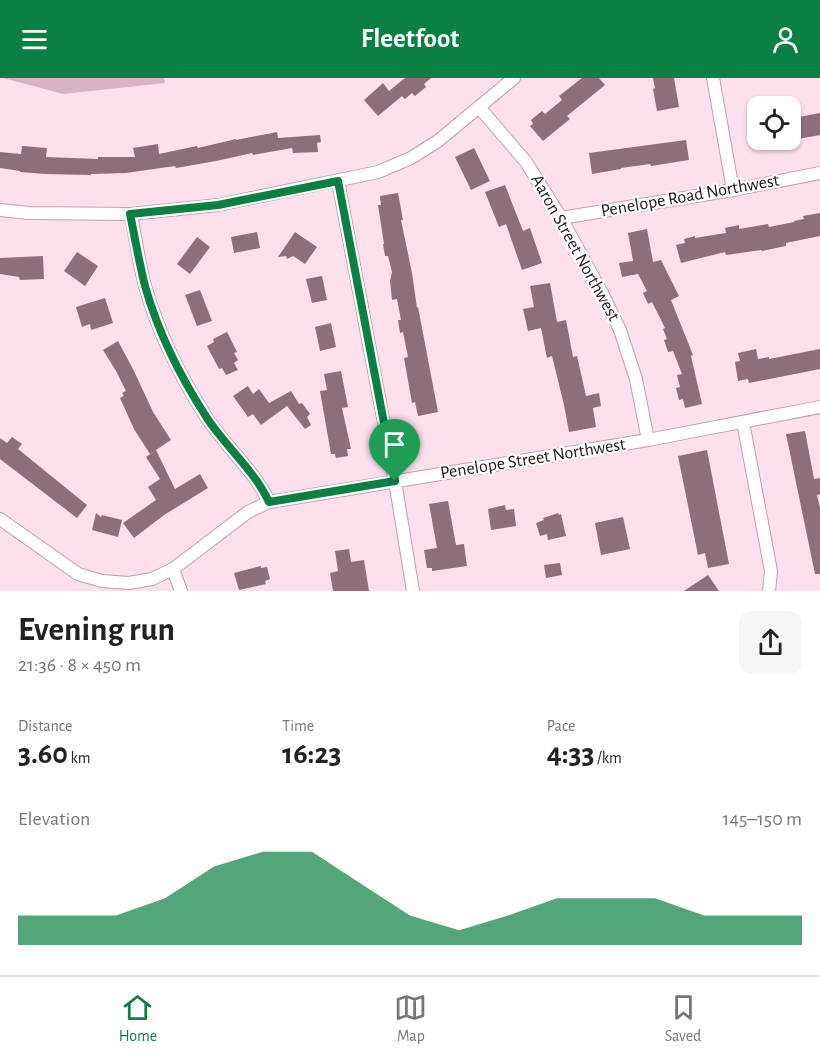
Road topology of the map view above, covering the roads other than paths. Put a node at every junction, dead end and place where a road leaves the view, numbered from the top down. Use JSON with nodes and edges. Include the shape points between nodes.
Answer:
{"nodes":[{"id":1,"x":514,"y":78,"type":"edge"},
{"id":2,"x":713,"y":78,"type":"edge"},
{"id":3,"x":479,"y":107,"type":"junction"},
{"id":4,"x":820,"y":173,"type":"edge"},
{"id":5,"x":338,"y":181,"type":"junction"},
{"id":6,"x":733,"y":190,"type":"junction"},
{"id":7,"x":0,"y":210,"type":"edge"},
{"id":8,"x":130,"y":214,"type":"junction"},
{"id":9,"x":561,"y":218,"type":"junction"},
{"id":10,"x":820,"y":407,"type":"edge"},
{"id":11,"x":743,"y":422,"type":"junction"},
{"id":12,"x":648,"y":440,"type":"junction"},
{"id":13,"x":395,"y":481,"type":"junction"},
{"id":14,"x":269,"y":502,"type":"junction"},
{"id":15,"x":0,"y":519,"type":"edge"},
{"id":16,"x":173,"y":569,"type":"junction"},
{"id":17,"x":181,"y":591,"type":"edge"},
{"id":18,"x":413,"y":591,"type":"edge"},
{"id":19,"x":770,"y":591,"type":"edge"}],
"edges":[{"from":1,"to":3,"type":"street"},
{"from":2,"to":6,"type":"street"},
{"from":3,"to":5,"type":"street","via":[[411,158],[378,172]]},
{"from":3,"to":9,"type":"street","name":"Aaron Street Northwest","via":[[526,162]]},
{"from":4,"to":6,"type":"street","name":"Penelope Road Northwest"},
{"from":5,"to":8,"type":"street","via":[[218,205]]},
{"from":5,"to":13,"type":"street"},
{"from":6,"to":9,"type":"street","name":"Penelope Road Northwest"},
{"from":7,"to":8,"type":"street"},
{"from":8,"to":14,"type":"street","via":[[146,286],[175,362],[208,419]]},
{"from":9,"to":12,"type":"street","name":"Aaron Street Northwest","via":[[620,330],[636,379]]},
{"from":10,"to":11,"type":"street","name":"Penelope Street Northwest"},
{"from":11,"to":12,"type":"street","name":"Penelope Street Northwest"},
{"from":11,"to":19,"type":"street","via":[[771,571]]},
{"from":12,"to":13,"type":"street","name":"Penelope Street Northwest"},
{"from":13,"to":14,"type":"street","name":"Penelope Street Northwest"},
{"from":13,"to":18,"type":"street"},
{"from":14,"to":16,"type":"street","name":"Penelope Street Northwest","via":[[248,512]]},
{"from":15,"to":16,"type":"street","name":"Penelope Street Northwest","via":[[78,574],[102,581],[129,583],[152,579]]},
{"from":16,"to":17,"type":"street"}]}
